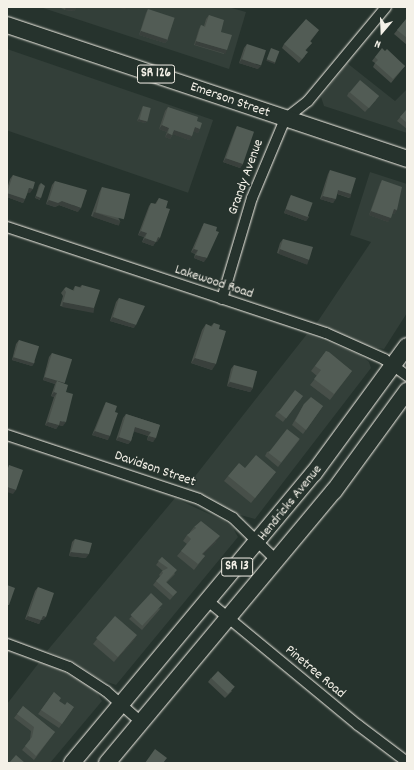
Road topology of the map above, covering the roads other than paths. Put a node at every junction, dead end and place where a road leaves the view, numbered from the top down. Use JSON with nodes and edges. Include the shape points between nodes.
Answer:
{"nodes":[{"id":1,"x":386,"y":7,"type":"edge"},
{"id":2,"x":7,"y":25,"type":"edge"},
{"id":3,"x":285,"y":119,"type":"junction"},
{"id":4,"x":407,"y":159,"type":"edge"},
{"id":5,"x":7,"y":227,"type":"edge"},
{"id":6,"x":222,"y":299,"type":"junction"},
{"id":7,"x":407,"y":346,"type":"edge"},
{"id":8,"x":393,"y":365,"type":"junction"},
{"id":9,"x":407,"y":376,"type":"edge"},
{"id":10,"x":407,"y":391,"type":"edge"},
{"id":11,"x":7,"y":435,"type":"edge"},
{"id":12,"x":258,"y":542,"type":"junction"},
{"id":13,"x":277,"y":561,"type":"junction"},
{"id":14,"x":208,"y":601,"type":"junction"},
{"id":15,"x":228,"y":617,"type":"junction"},
{"id":16,"x":7,"y":644,"type":"edge"},
{"id":17,"x":122,"y":704,"type":"junction"},
{"id":18,"x":141,"y":722,"type":"junction"},
{"id":19,"x":407,"y":762,"type":"edge"},
{"id":20,"x":72,"y":763,"type":"edge"},
{"id":21,"x":107,"y":763,"type":"edge"}],
"edges":[{"from":1,"to":3,"type":"street","name":"Grandy Avenue","via":[[308,101]]},
{"from":2,"to":3,"type":"main road","name":"Emerson Street","number":"SR 126"},
{"from":3,"to":4,"type":"main road","name":"Emerson Street","number":"SR 126"},
{"from":3,"to":6,"type":"street","name":"Grandy Avenue","via":[[252,198]]},
{"from":5,"to":6,"type":"street","name":"Lakewood Road"},
{"from":6,"to":8,"type":"street","name":"Lakewood Road","via":[[332,335]]},
{"from":7,"to":8,"type":"main road","name":"Hendricks Avenue","number":"SR 13"},
{"from":8,"to":9,"type":"street","name":"Lakewood Road"},
{"from":8,"to":12,"type":"main road","name":"Hendricks Avenue","number":"SR 13","via":[[314,473]]},
{"from":10,"to":13,"type":"main road","name":"Hendricks Avenue","number":"SR 13","via":[[334,491]]},
{"from":11,"to":12,"type":"street","name":"Davidson Street","via":[[199,498],[233,518]]},
{"from":12,"to":13,"type":"street","name":"Davidson Street"},
{"from":12,"to":14,"type":"main road","name":"Hendricks Avenue","number":"SR 13"},
{"from":13,"to":15,"type":"main road","name":"Hendricks Avenue","number":"SR 13"},
{"from":14,"to":15,"type":"street","name":"Pinetree Road"},
{"from":14,"to":17,"type":"main road","name":"Hendricks Avenue","number":"SR 13"},
{"from":15,"to":18,"type":"main road","name":"Hendricks Avenue","number":"SR 13"},
{"from":15,"to":19,"type":"street","name":"Pinetree Road","via":[[358,725]]},
{"from":16,"to":17,"type":"street","via":[[69,667]]},
{"from":17,"to":18,"type":"street"},
{"from":17,"to":20,"type":"main road","name":"Hendricks Avenue","number":"SR 13"},
{"from":18,"to":21,"type":"main road","name":"Hendricks Avenue","number":"SR 13"}]}
